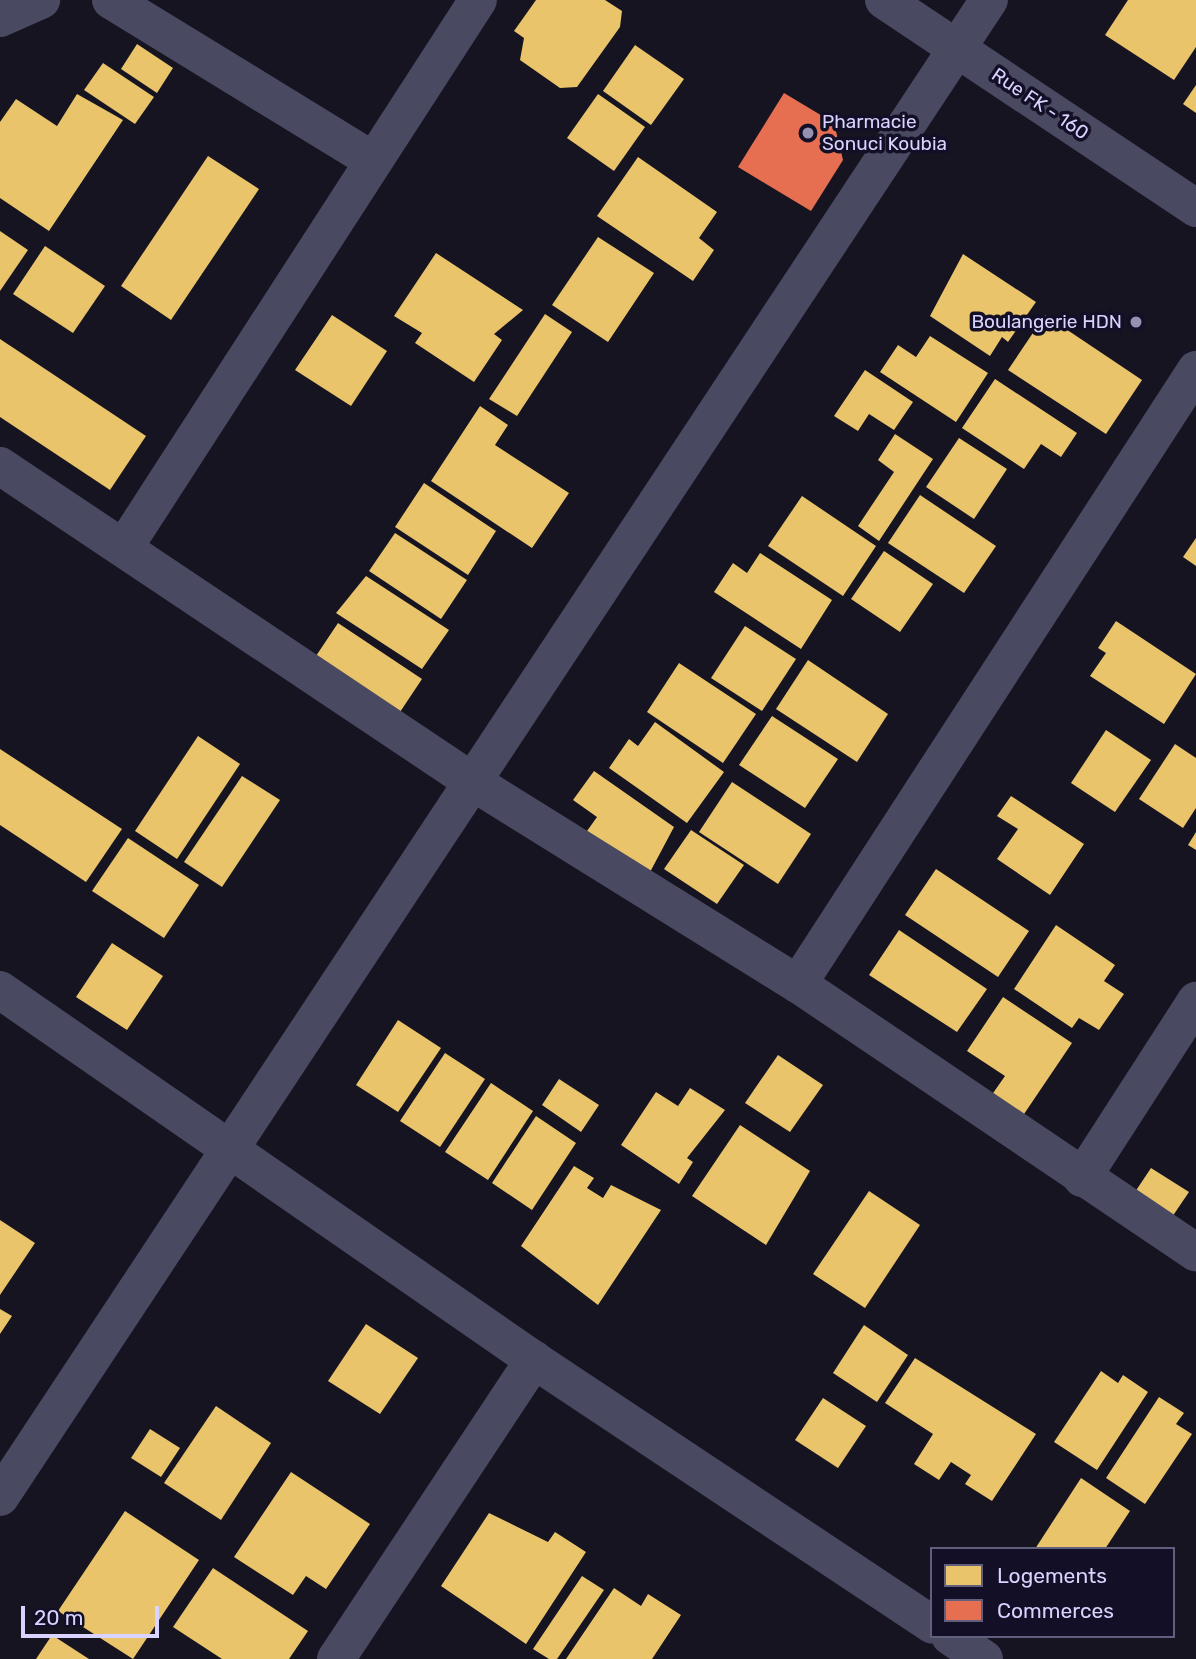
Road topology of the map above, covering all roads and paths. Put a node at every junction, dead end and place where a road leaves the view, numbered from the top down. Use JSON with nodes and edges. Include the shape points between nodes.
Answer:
{"nodes":[{"id":1,"x":41,"y":0,"type":"edge"},
{"id":2,"x":111,"y":0,"type":"edge"},
{"id":3,"x":478,"y":0,"type":"edge"},
{"id":4,"x":884,"y":0,"type":"edge"},
{"id":5,"x":989,"y":0,"type":"edge"},
{"id":6,"x":0,"y":18,"type":"edge"},
{"id":7,"x":957,"y":49,"type":"junction"},
{"id":8,"x":370,"y":159,"type":"junction"},
{"id":9,"x":1196,"y":208,"type":"edge"},
{"id":10,"x":1196,"y":370,"type":"edge"},
{"id":11,"x":0,"y":466,"type":"edge"},
{"id":12,"x":125,"y":546,"type":"junction"},
{"id":13,"x":473,"y":782,"type":"junction"},
{"id":14,"x":798,"y":984,"type":"junction"},
{"id":15,"x":0,"y":990,"type":"edge"},
{"id":16,"x":1196,"y":1001,"type":"edge"},
{"id":17,"x":232,"y":1145,"type":"junction"},
{"id":18,"x":1082,"y":1178,"type":"junction"},
{"id":19,"x":1196,"y":1252,"type":"edge"},
{"id":20,"x":534,"y":1360,"type":"junction"},
{"id":21,"x":0,"y":1497,"type":"edge"},
{"id":22,"x":930,"y":1624,"type":"edge"},
{"id":23,"x":953,"y":1638,"type":"edge"},
{"id":24,"x":336,"y":1659,"type":"edge"},
{"id":25,"x":984,"y":1659,"type":"edge"}],
"edges":[{"from":1,"to":6,"type":"street"},
{"from":2,"to":8,"type":"street"},
{"from":3,"to":8,"type":"street"},
{"from":4,"to":7,"type":"street","name":"Rue FK - 160"},
{"from":5,"to":7,"type":"street"},
{"from":7,"to":9,"type":"street","name":"Rue FK - 160"},
{"from":7,"to":13,"type":"street"},
{"from":8,"to":12,"type":"street"},
{"from":10,"to":14,"type":"street"},
{"from":11,"to":12,"type":"street"},
{"from":12,"to":13,"type":"street"},
{"from":13,"to":14,"type":"street"},
{"from":13,"to":17,"type":"street"},
{"from":14,"to":18,"type":"street"},
{"from":15,"to":17,"type":"street"},
{"from":16,"to":18,"type":"street"},
{"from":17,"to":20,"type":"street"},
{"from":17,"to":21,"type":"street"},
{"from":18,"to":19,"type":"street"},
{"from":20,"to":22,"type":"street"},
{"from":20,"to":24,"type":"street"},
{"from":23,"to":25,"type":"street"}]}
